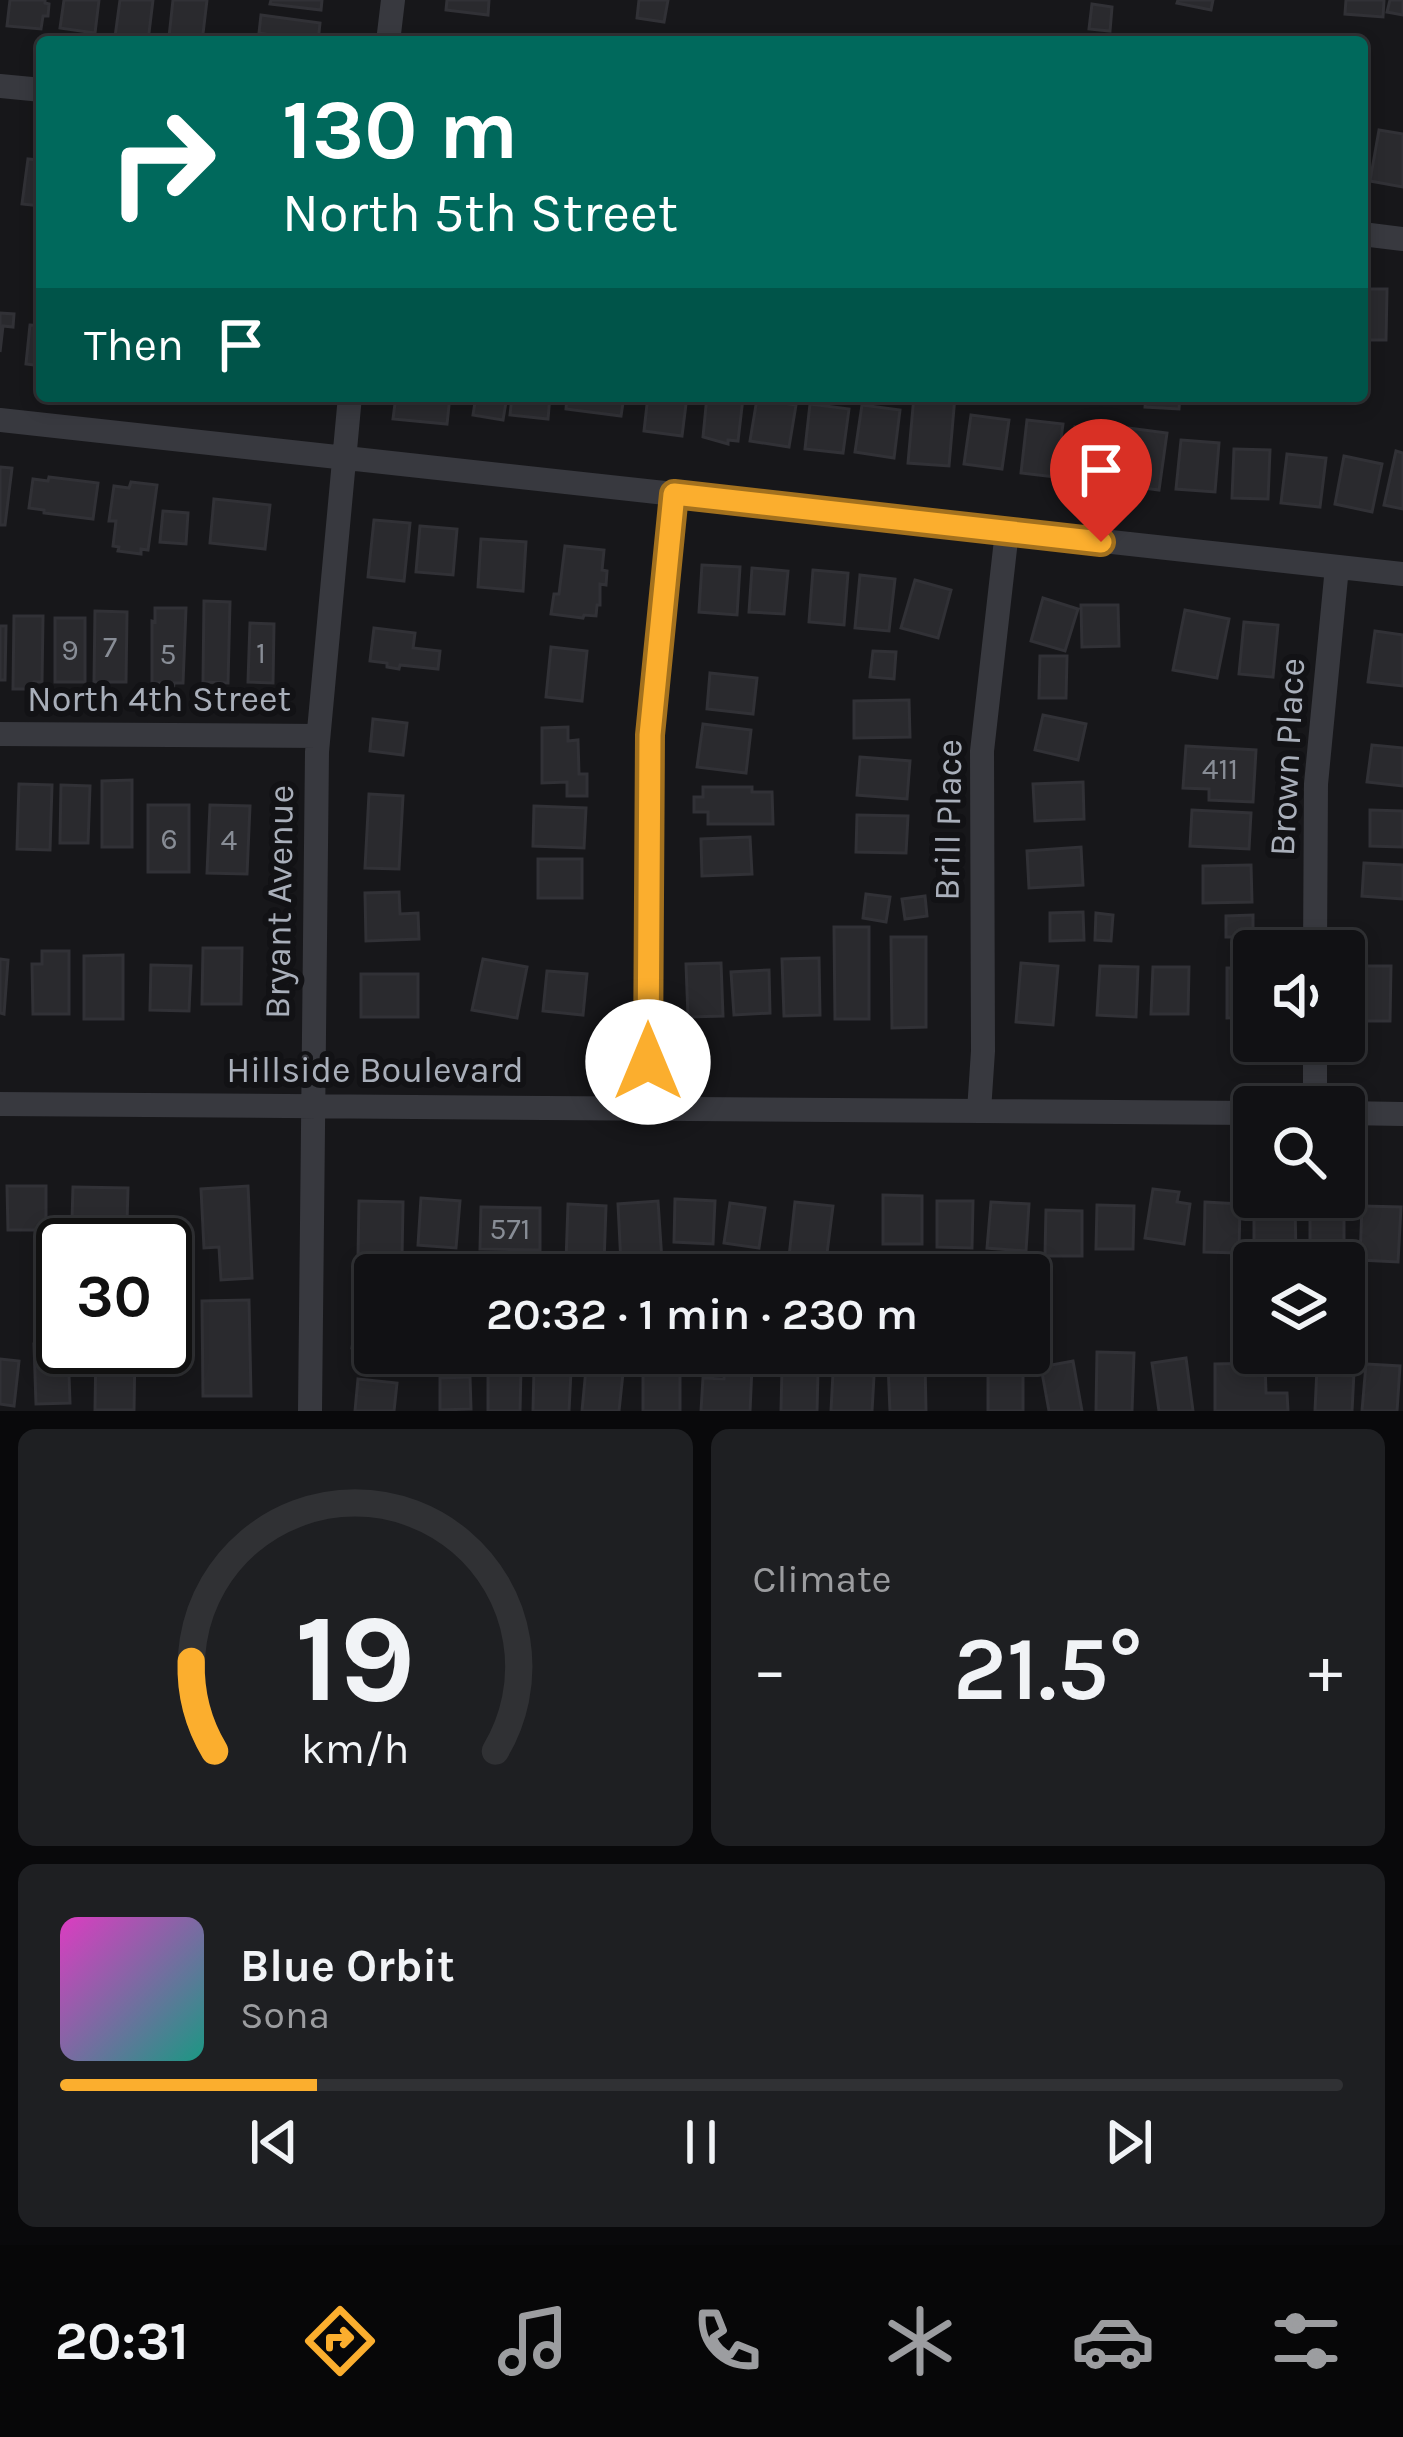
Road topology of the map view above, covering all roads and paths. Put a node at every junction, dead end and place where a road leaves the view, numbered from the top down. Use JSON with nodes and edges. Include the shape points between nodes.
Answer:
{"nodes":[{"id":1,"x":393,"y":0,"type":"edge"},
{"id":2,"x":389,"y":36,"type":"edge"},
{"id":3,"x":0,"y":86,"type":"edge"},
{"id":4,"x":36,"y":89,"type":"edge"},
{"id":5,"x":1368,"y":236,"type":"edge"},
{"id":6,"x":1403,"y":239,"type":"edge"},
{"id":7,"x":349,"y":402,"type":"edge"},
{"id":8,"x":0,"y":420,"type":"edge"},
{"id":9,"x":344,"y":458,"type":"junction"},
{"id":10,"x":674,"y":494,"type":"junction"},
{"id":11,"x":1006,"y":531,"type":"junction"},
{"id":12,"x":1337,"y":567,"type":"junction"},
{"id":13,"x":1403,"y":574,"type":"edge"},
{"id":14,"x":0,"y":734,"type":"edge"},
{"id":15,"x":318,"y":736,"type":"junction"},
{"id":16,"x":1316,"y":930,"type":"edge"},
{"id":17,"x":0,"y":1104,"type":"edge"},
{"id":18,"x":312,"y":1106,"type":"junction"},
{"id":19,"x":647,"y":1109,"type":"junction"},
{"id":20,"x":979,"y":1111,"type":"junction"},
{"id":21,"x":1233,"y":1113,"type":"edge"},
{"id":22,"x":1365,"y":1113,"type":"edge"},
{"id":23,"x":1403,"y":1114,"type":"edge"},
{"id":24,"x":310,"y":1411,"type":"edge"}],
"edges":[{"from":1,"to":2,"type":"street"},
{"from":3,"to":4,"type":"street"},
{"from":5,"to":6,"type":"street"},
{"from":7,"to":9,"type":"street","name":"Bryant Avenue"},
{"from":8,"to":9,"type":"street"},
{"from":9,"to":10,"type":"street"},
{"from":9,"to":15,"type":"street","name":"Bryant Avenue"},
{"from":10,"to":11,"type":"street"},
{"from":10,"to":19,"type":"street","via":[[650,735]]},
{"from":11,"to":12,"type":"street"},
{"from":11,"to":20,"type":"street","name":"Brill Place","via":[[982,751]]},
{"from":12,"to":13,"type":"street"},
{"from":12,"to":16,"type":"street","name":"Brown Place","via":[[1316,784]]},
{"from":14,"to":15,"type":"street","name":"North 4th Street"},
{"from":15,"to":18,"type":"street","name":"Bryant Avenue"},
{"from":17,"to":18,"type":"street","name":"Hillside Boulevard"},
{"from":18,"to":19,"type":"street","name":"Hillside Boulevard"},
{"from":18,"to":24,"type":"street","name":"Bryant Avenue"},
{"from":19,"to":20,"type":"street","name":"Hillside Boulevard"},
{"from":20,"to":21,"type":"street","name":"Hillside Boulevard"},
{"from":22,"to":23,"type":"street"}]}
